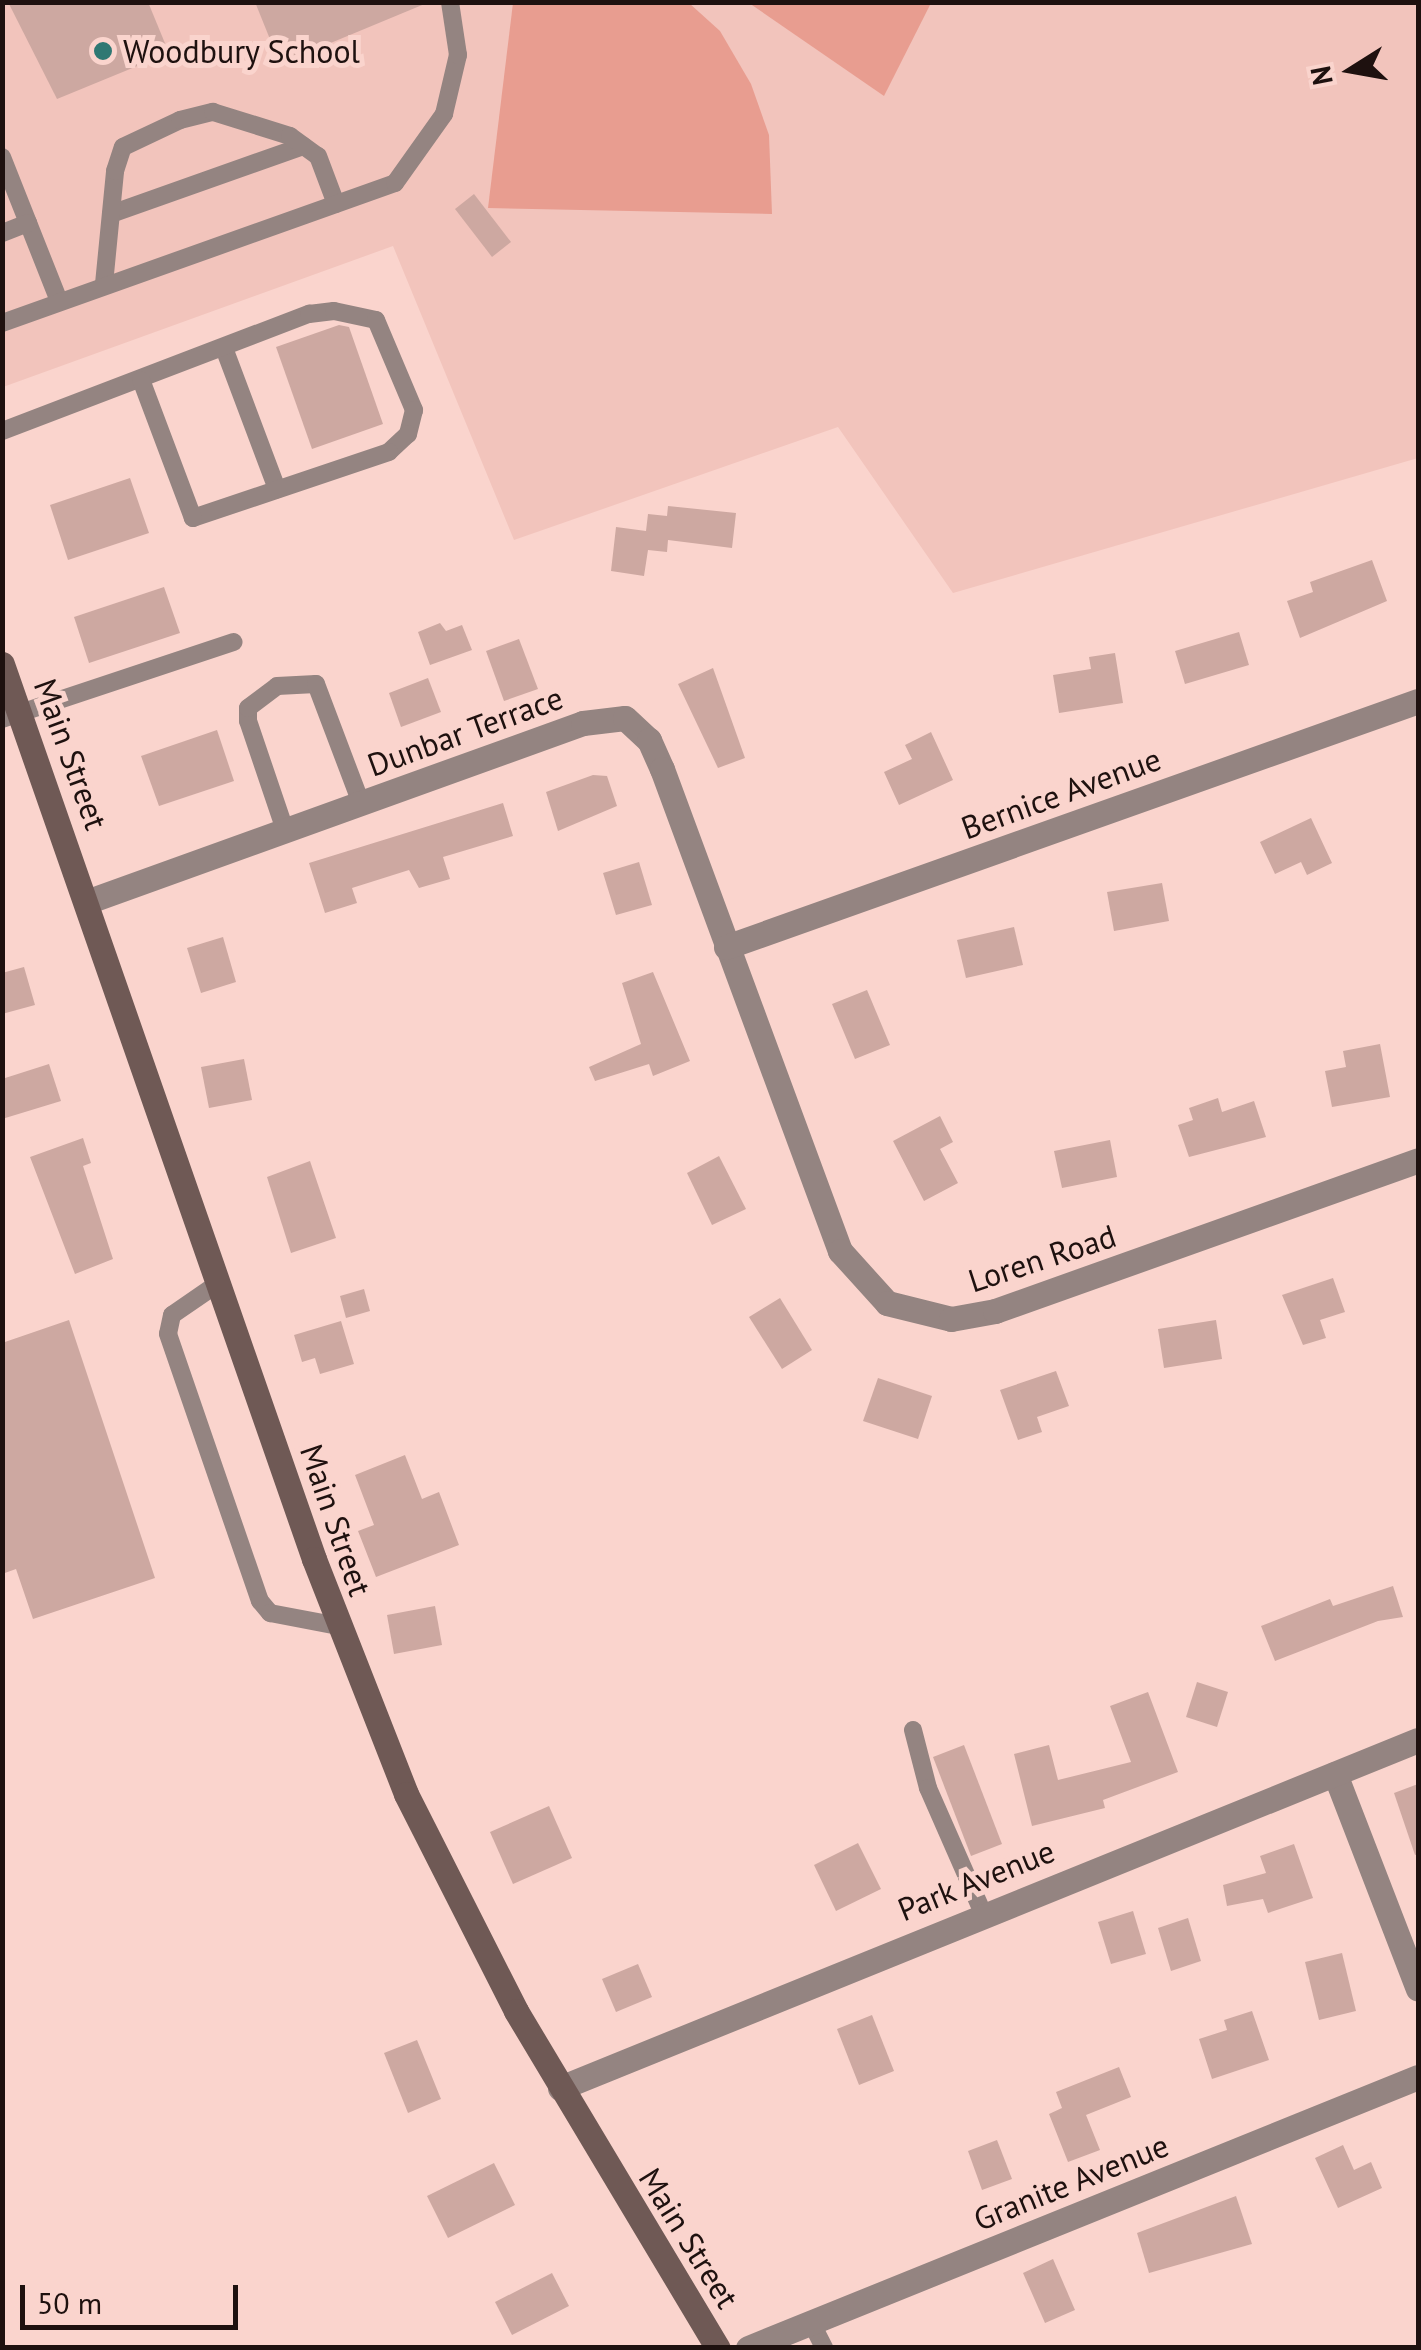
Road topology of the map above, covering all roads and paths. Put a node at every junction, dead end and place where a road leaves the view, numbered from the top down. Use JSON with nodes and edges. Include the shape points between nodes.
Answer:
{"nodes":[{"id":1,"x":450,"y":2,"type":"edge"},
{"id":2,"x":303,"y":146,"type":"junction"},
{"id":3,"x":2,"y":156,"type":"edge"},
{"id":4,"x":336,"y":204,"type":"junction"},
{"id":5,"x":110,"y":214,"type":"junction"},
{"id":6,"x":28,"y":223,"type":"junction"},
{"id":7,"x":2,"y":233,"type":"edge"},
{"id":8,"x":104,"y":284,"type":"junction"},
{"id":9,"x":59,"y":300,"type":"junction"},
{"id":10,"x":2,"y":324,"type":"edge"},
{"id":11,"x":224,"y":348,"type":"junction"},
{"id":12,"x":141,"y":380,"type":"junction"},
{"id":13,"x":2,"y":432,"type":"edge"},
{"id":14,"x":278,"y":489,"type":"junction"},
{"id":15,"x":234,"y":642,"type":"dead end"},
{"id":16,"x":2,"y":664,"type":"edge"},
{"id":17,"x":1418,"y":701,"type":"edge"},
{"id":18,"x":12,"y":715,"type":"edge"},
{"id":19,"x":361,"y":803,"type":"junction"},
{"id":20,"x":285,"y":830,"type":"junction"},
{"id":21,"x":90,"y":901,"type":"junction"},
{"id":22,"x":726,"y":947,"type":"junction"},
{"id":23,"x":1418,"y":1160,"type":"edge"},
{"id":24,"x":220,"y":1282,"type":"junction"},
{"id":25,"x":338,"y":1626,"type":"junction"},
{"id":26,"x":912,"y":1730,"type":"dead end"},
{"id":27,"x":1418,"y":1740,"type":"edge"},
{"id":28,"x":1335,"y":1774,"type":"junction"},
{"id":29,"x":982,"y":1912,"type":"junction"},
{"id":30,"x":1418,"y":1989,"type":"edge"},
{"id":31,"x":1418,"y":2076,"type":"edge"},
{"id":32,"x":560,"y":2088,"type":"junction"},
{"id":33,"x":810,"y":2322,"type":"junction"},
{"id":34,"x":710,"y":2345,"type":"edge"},
{"id":35,"x":748,"y":2348,"type":"edge"},
{"id":36,"x":824,"y":2348,"type":"edge"}],
"edges":[{"from":1,"to":4,"type":"lane","via":[[458,55],[444,114],[395,183]]},
{"from":2,"to":4,"type":"lane","via":[[318,156]]},
{"from":2,"to":5,"type":"lane"},
{"from":2,"to":5,"type":"lane","via":[[240,116],[212,112],[180,120],[123,147]]},
{"from":3,"to":6,"type":"lane"},
{"from":4,"to":8,"type":"lane"},
{"from":5,"to":8,"type":"lane"},
{"from":6,"to":7,"type":"lane"},
{"from":6,"to":9,"type":"lane"},
{"from":8,"to":9,"type":"lane"},
{"from":9,"to":10,"type":"lane"},
{"from":11,"to":12,"type":"lane"},
{"from":11,"to":14,"type":"lane"},
{"from":11,"to":14,"type":"lane","via":[[309,314],[334,311],[376,320],[414,410],[408,434],[389,452]]},
{"from":12,"to":13,"type":"lane"},
{"from":12,"to":14,"type":"lane","via":[[193,518]]},
{"from":15,"to":18,"type":"lane"},
{"from":16,"to":18,"type":"main road","name":"Main Street"},
{"from":17,"to":22,"type":"street","name":"Bernice Avenue"},
{"from":18,"to":21,"type":"main road","name":"Main Street"},
{"from":19,"to":20,"type":"street","name":"Dunbar Terrace"},
{"from":19,"to":20,"type":"lane","via":[[316,684],[278,686],[248,708],[248,721]]},
{"from":19,"to":22,"type":"street","name":"Dunbar Terrace","via":[[583,724],[625,718],[655,752]]},
{"from":20,"to":21,"type":"street","name":"Dunbar Terrace"},
{"from":21,"to":24,"type":"main road","name":"Main Street"},
{"from":22,"to":23,"type":"street","name":"Loren Road","via":[[840,1251],[870,1291],[907,1312],[951,1319],[995,1312]]},
{"from":24,"to":25,"type":"main road","name":"Main Street"},
{"from":24,"to":25,"type":"lane","via":[[172,1315],[168,1334],[260,1600],[270,1614]]},
{"from":25,"to":32,"type":"main road","name":"Main Street","via":[[445,1878]]},
{"from":26,"to":29,"type":"lane","via":[[928,1788]]},
{"from":27,"to":28,"type":"street","name":"Park Avenue"},
{"from":28,"to":29,"type":"street","name":"Park Avenue"},
{"from":28,"to":30,"type":"street"},
{"from":29,"to":32,"type":"street","name":"Park Avenue"},
{"from":31,"to":33,"type":"street","name":"Granite Avenue"},
{"from":32,"to":34,"type":"main road","name":"Main Street"},
{"from":33,"to":35,"type":"street","name":"Granite Avenue"},
{"from":33,"to":36,"type":"lane"}]}
